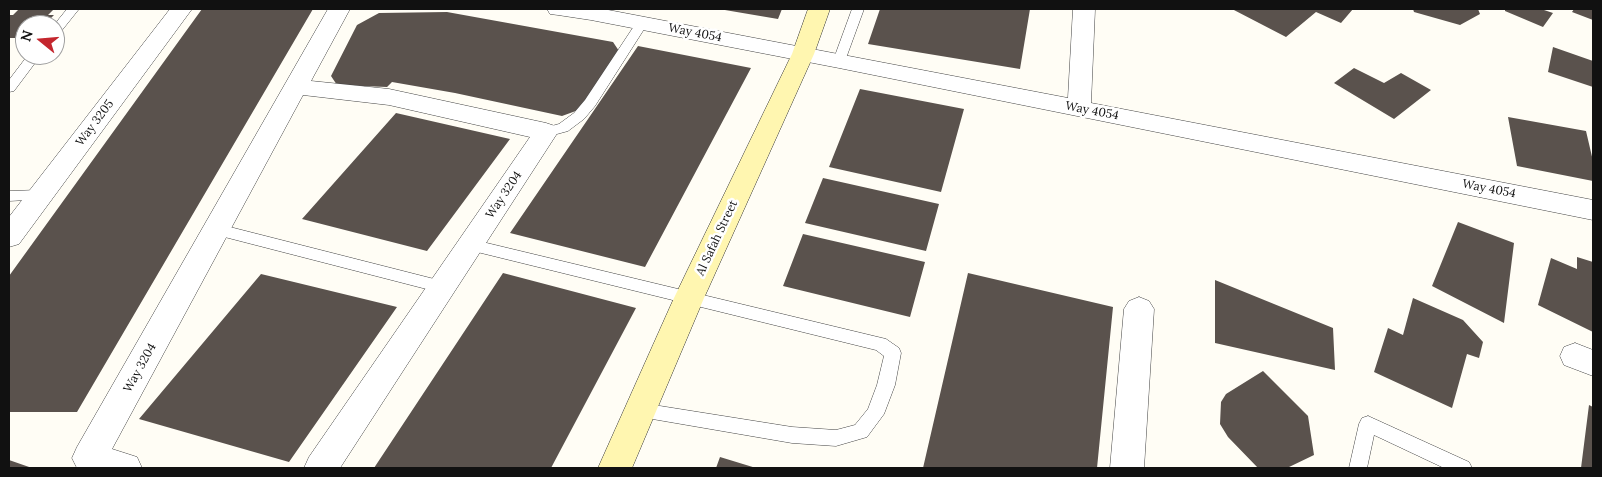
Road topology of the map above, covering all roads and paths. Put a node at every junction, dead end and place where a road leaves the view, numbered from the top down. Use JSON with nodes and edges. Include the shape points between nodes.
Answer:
{"nodes":[{"id":1,"x":73,"y":9,"type":"edge"},
{"id":2,"x":181,"y":9,"type":"edge"},
{"id":3,"x":339,"y":9,"type":"edge"},
{"id":4,"x":558,"y":9,"type":"edge"},
{"id":5,"x":820,"y":9,"type":"edge"},
{"id":6,"x":858,"y":9,"type":"edge"},
{"id":7,"x":1084,"y":9,"type":"edge"},
{"id":8,"x":592,"y":11,"type":"edge"},
{"id":9,"x":65,"y":19,"type":"edge"},
{"id":10,"x":642,"y":23,"type":"junction"},
{"id":11,"x":803,"y":54,"type":"junction"},
{"id":12,"x":839,"y":61,"type":"junction"},
{"id":13,"x":27,"y":65,"type":"edge"},
{"id":14,"x":297,"y":87,"type":"junction"},
{"id":15,"x":9,"y":88,"type":"edge"},
{"id":16,"x":1079,"y":108,"type":"junction"},
{"id":17,"x":546,"y":132,"type":"junction"},
{"id":18,"x":40,"y":195,"type":"junction"},
{"id":19,"x":9,"y":196,"type":"edge"},
{"id":20,"x":1593,"y":210,"type":"edge"},
{"id":21,"x":218,"y":230,"type":"junction"},
{"id":22,"x":9,"y":237,"type":"edge"},
{"id":23,"x":470,"y":245,"type":"junction"},
{"id":24,"x":442,"y":287,"type":"junction"},
{"id":25,"x":689,"y":298,"type":"junction"},
{"id":26,"x":1139,"y":309,"type":"dead end"},
{"id":27,"x":641,"y":411,"type":"junction"},
{"id":28,"x":125,"y":468,"type":"edge"},
{"id":29,"x":321,"y":468,"type":"edge"},
{"id":30,"x":615,"y":468,"type":"edge"},
{"id":31,"x":1127,"y":468,"type":"edge"},
{"id":32,"x":1358,"y":468,"type":"edge"},
{"id":33,"x":1463,"y":468,"type":"edge"}],
"edges":[{"from":1,"to":9,"type":"lane"},
{"from":2,"to":18,"type":"street","name":"Way 3205"},
{"from":3,"to":14,"type":"street","name":"Way 3204"},
{"from":4,"to":8,"type":"street","name":"Way 4054"},
{"from":5,"to":11,"type":"street","name":"Al Safah Street"},
{"from":6,"to":12,"type":"lane"},
{"from":7,"to":16,"type":"street"},
{"from":8,"to":10,"type":"street","name":"Way 4054"},
{"from":10,"to":11,"type":"street","name":"Way 4054"},
{"from":10,"to":17,"type":"lane","via":[[579,116],[563,128]]},
{"from":11,"to":12,"type":"street","name":"Way 4054"},
{"from":11,"to":25,"type":"street","name":"Al Safah Street"},
{"from":12,"to":16,"type":"street","name":"Way 4054"},
{"from":13,"to":15,"type":"lane"},
{"from":14,"to":17,"type":"street","via":[[389,97]]},
{"from":14,"to":21,"type":"street","name":"Way 3204"},
{"from":16,"to":20,"type":"street","name":"Way 4054"},
{"from":17,"to":23,"type":"street","name":"Way 3204"},
{"from":18,"to":19,"type":"lane"},
{"from":18,"to":22,"type":"street","name":"Way 3205"},
{"from":21,"to":24,"type":"lane"},
{"from":21,"to":28,"type":"street","name":"Way 3204","via":[[90,458]]},
{"from":23,"to":24,"type":"street","name":"Way 3204"},
{"from":23,"to":25,"type":"lane"},
{"from":24,"to":29,"type":"street","name":"Way 3204"},
{"from":25,"to":27,"type":"street","name":"Al Safah Street"},
{"from":25,"to":27,"type":"lane","via":[[880,344],[893,353],[875,414],[861,431],[836,438],[792,435]]},
{"from":26,"to":31,"type":"street"},
{"from":27,"to":30,"type":"street","name":"Al Safah Street"},
{"from":32,"to":33,"type":"lane","via":[[1368,424]]}]}
